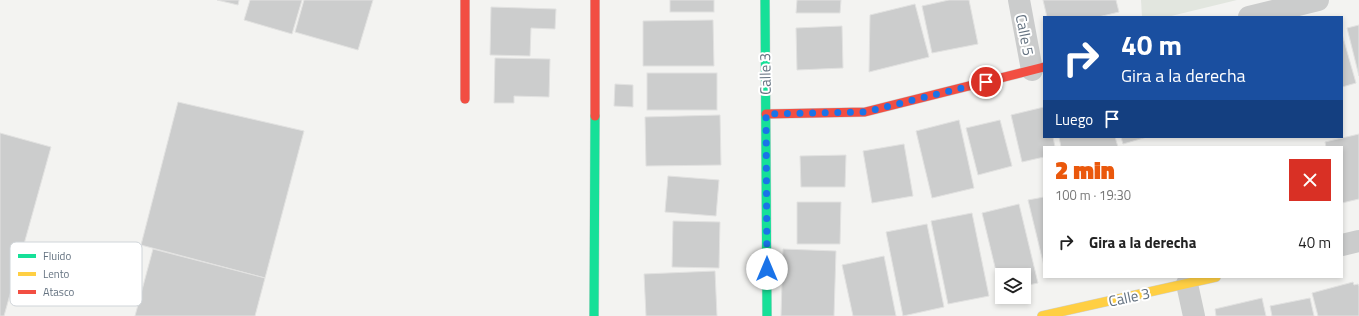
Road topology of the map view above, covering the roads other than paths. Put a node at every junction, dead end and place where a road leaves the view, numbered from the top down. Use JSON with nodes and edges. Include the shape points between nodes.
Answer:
{"nodes":[{"id":1,"x":465,"y":0,"type":"edge"},
{"id":2,"x":595,"y":0,"type":"edge"},
{"id":3,"x":765,"y":0,"type":"edge"},
{"id":4,"x":1019,"y":0,"type":"edge"},
{"id":5,"x":1318,"y":0,"type":"edge"},
{"id":6,"x":1253,"y":16,"type":"edge"},
{"id":7,"x":1038,"y":69,"type":"edge"},
{"id":8,"x":465,"y":98,"type":"dead end"},
{"id":9,"x":766,"y":114,"type":"junction"},
{"id":10,"x":1359,"y":241,"type":"edge"},
{"id":11,"x":1343,"y":245,"type":"edge"},
{"id":12,"x":1212,"y":278,"type":"edge"},
{"id":13,"x":1186,"y":284,"type":"junction"},
{"id":14,"x":594,"y":316,"type":"edge"},
{"id":15,"x":767,"y":316,"type":"edge"},
{"id":16,"x":1042,"y":316,"type":"edge"},
{"id":17,"x":1194,"y":316,"type":"edge"}],
"edges":[{"from":1,"to":8,"type":"street"},
{"from":2,"to":14,"type":"street"},
{"from":3,"to":9,"type":"street","name":"Calle 3"},
{"from":4,"to":7,"type":"street","name":"Calle 5"},
{"from":5,"to":6,"type":"street"},
{"from":7,"to":9,"type":"street","via":[[865,112]]},
{"from":9,"to":15,"type":"street","name":"Calle 3"},
{"from":10,"to":11,"type":"street"},
{"from":12,"to":13,"type":"street","name":"Calle 3"},
{"from":13,"to":16,"type":"street","name":"Calle 3"},
{"from":13,"to":17,"type":"street"}]}
